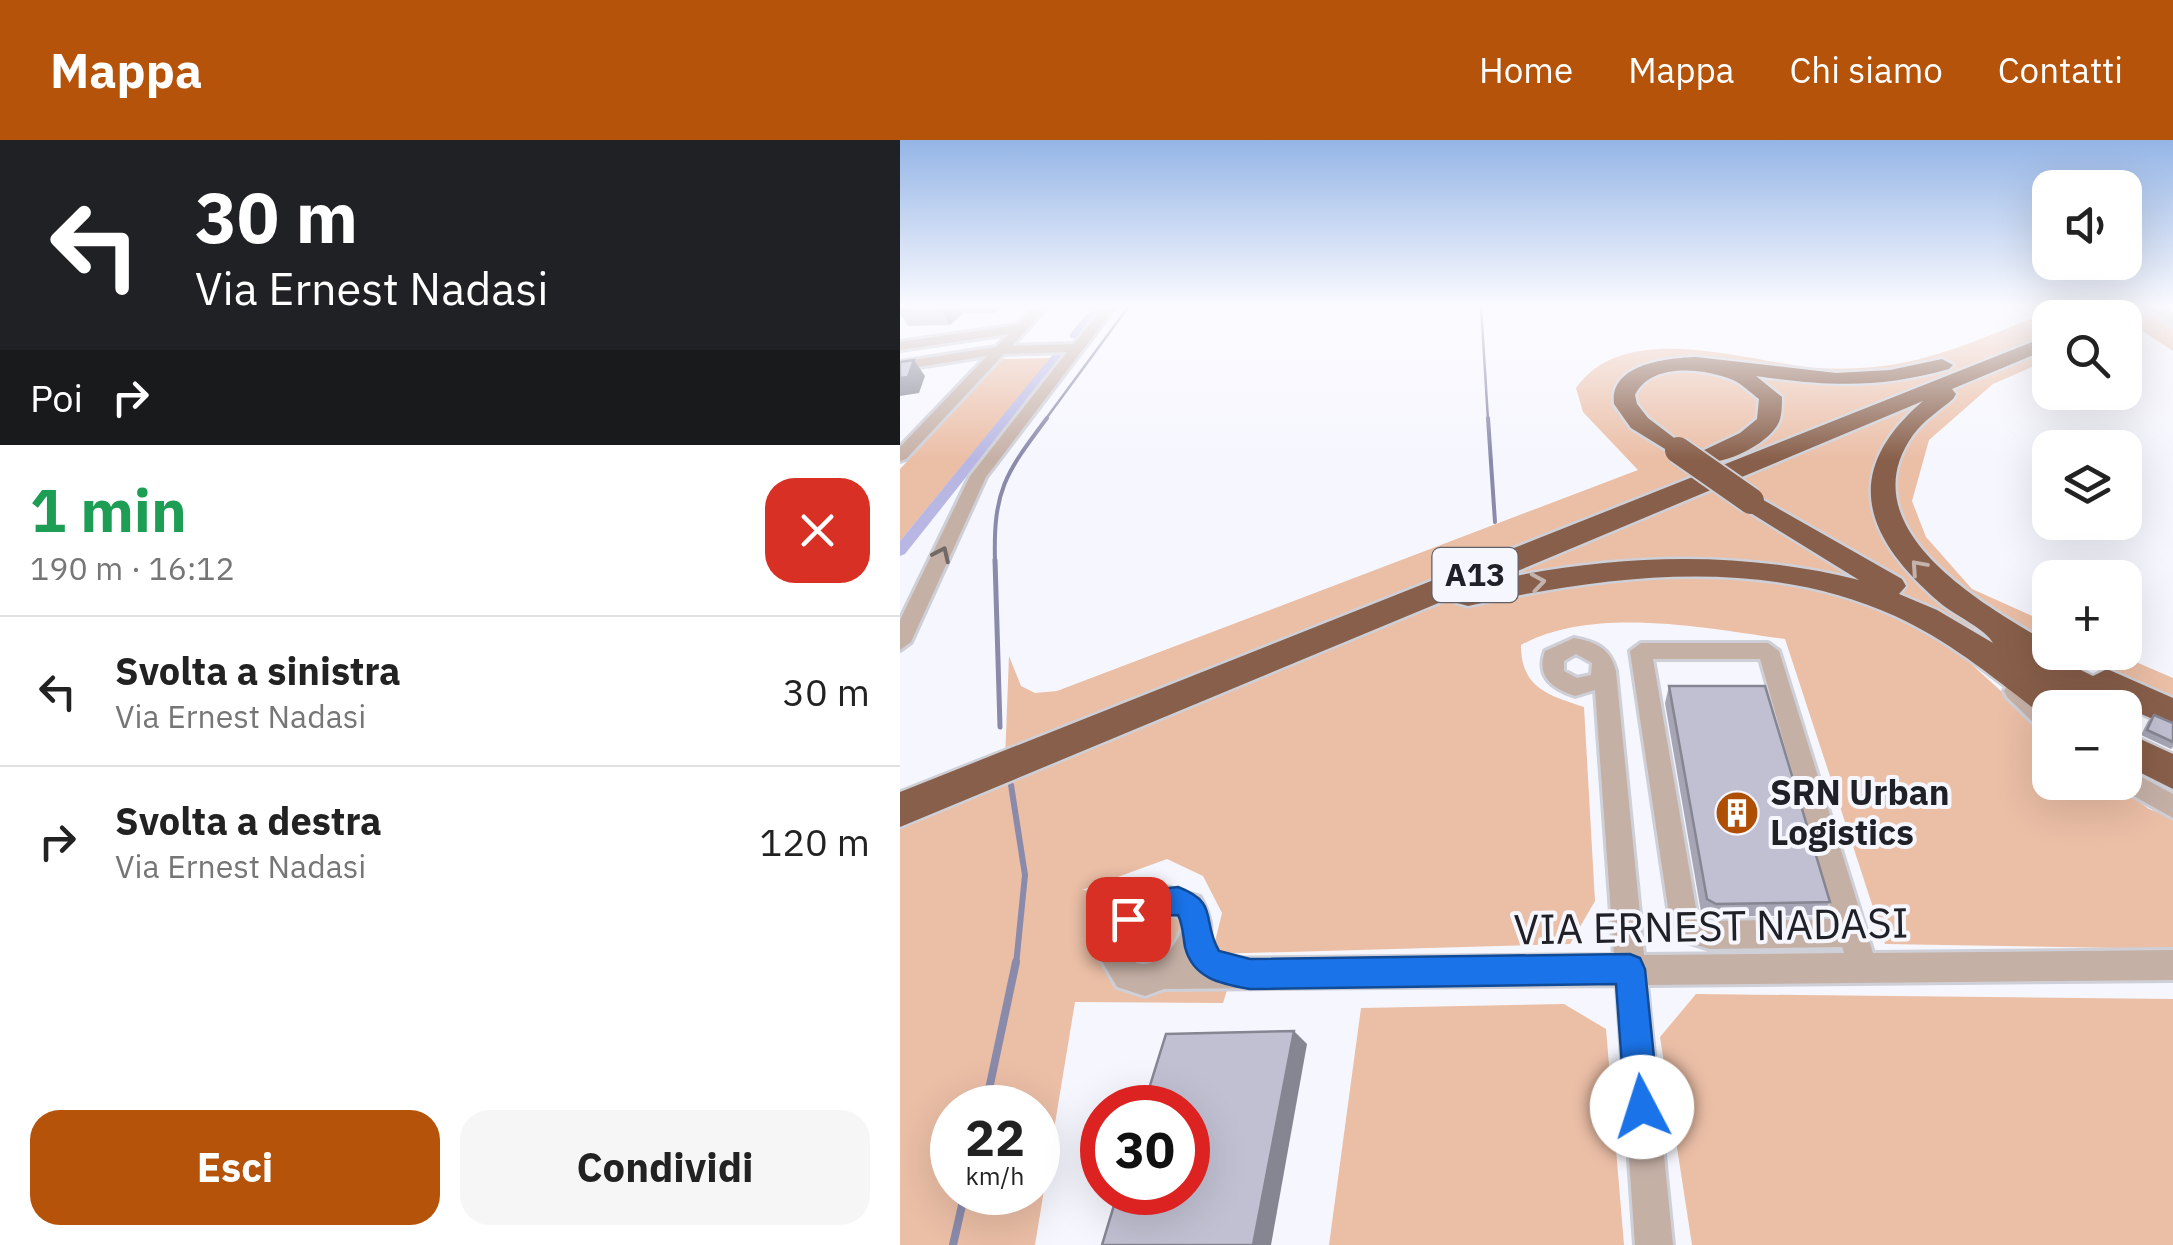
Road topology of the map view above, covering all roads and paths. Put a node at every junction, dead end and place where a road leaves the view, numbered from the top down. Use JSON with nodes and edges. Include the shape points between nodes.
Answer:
{"nodes":[{"id":1,"x":948,"y":358,"type":"edge"},
{"id":2,"x":993,"y":358,"type":"edge"},
{"id":3,"x":1070,"y":358,"type":"edge"},
{"id":4,"x":1970,"y":358,"type":"edge"},
{"id":5,"x":1973,"y":358,"type":"edge"},
{"id":6,"x":2012,"y":358,"type":"edge"},
{"id":7,"x":2017,"y":358,"type":"edge"},
{"id":8,"x":1688,"y":364,"type":"junction"},
{"id":9,"x":900,"y":366,"type":"edge"},
{"id":10,"x":900,"y":456,"type":"edge"},
{"id":11,"x":1922,"y":604,"type":"junction"},
{"id":12,"x":1963,"y":639,"type":"junction"},
{"id":13,"x":1269,"y":640,"type":"junction"},
{"id":14,"x":900,"y":642,"type":"edge"},
{"id":15,"x":2024,"y":644,"type":"junction"},
{"id":16,"x":1646,"y":684,"type":"junction"},
{"id":17,"x":2034,"y":690,"type":"edge"},
{"id":18,"x":2089,"y":690,"type":"edge"},
{"id":19,"x":2032,"y":706,"type":"edge"},
{"id":20,"x":2173,"y":714,"type":"edge"},
{"id":21,"x":2142,"y":717,"type":"edge"},
{"id":22,"x":2173,"y":732,"type":"edge"},
{"id":23,"x":2142,"y":756,"type":"edge"},
{"id":24,"x":2173,"y":772,"type":"edge"},
{"id":25,"x":900,"y":787,"type":"edge"},
{"id":26,"x":952,"y":788,"type":"junction"},
{"id":27,"x":2142,"y":790,"type":"edge"},
{"id":28,"x":2173,"y":807,"type":"edge"},
{"id":29,"x":900,"y":810,"type":"edge"},
{"id":30,"x":1853,"y":933,"type":"junction"},
{"id":31,"x":1197,"y":936,"type":"junction"},
{"id":32,"x":2173,"y":965,"type":"edge"},
{"id":33,"x":1864,"y":967,"type":"junction"},
{"id":34,"x":1630,"y":969,"type":"junction"},
{"id":35,"x":1164,"y":974,"type":"junction"},
{"id":36,"x":1250,"y":974,"type":"junction"},
{"id":37,"x":1654,"y":1245,"type":"edge"}],
"edges":[{"from":1,"to":9,"type":"street"},
{"from":2,"to":10,"type":"street"},
{"from":14,"to":3,"type":"street","one_way":true,"via":[[978,476]]},
{"from":4,"to":8,"type":"highway","number":"A13","via":[[1862,381]]},
{"from":5,"to":13,"type":"highway","number":"A13"},
{"from":6,"to":26,"type":"highway","number":"A13"},
{"from":15,"to":7,"type":"highway","number":"A13","one_way":true,"via":[[1962,607],[1919,569],[1892,533],[1884,488],[1888,459],[1919,413]]},
{"from":8,"to":11,"type":"highway","number":"A13","bridge":true,"via":[[1636,377],[1624,390],[1631,414],[1830,552]]},
{"from":8,"to":13,"type":"highway","number":"A13","via":[[1755,382],[1770,397],[1768,421],[1719,453],[1434,566]]},
{"from":11,"to":12,"type":"highway","number":"A13"},
{"from":11,"to":15,"type":"highway","number":"A13"},
{"from":11,"to":18,"type":"highway","number":"A13"},
{"from":12,"to":17,"type":"highway","number":"A13"},
{"from":12,"to":19,"type":"street"},
{"from":26,"to":12,"type":"highway","number":"A13","one_way":true,"via":[[1109,735],[1390,620],[1494,590],[1580,576],[1698,570],[1794,576],[1890,601]]},
{"from":13,"to":25,"type":"highway","number":"A13"},
{"from":15,"to":20,"type":"highway","number":"A13"},
{"from":16,"to":30,"type":"street","via":[[1684,921],[1709,934]]},
{"from":16,"to":30,"type":"street","via":[[1641,650],[1768,651]]},
{"from":16,"to":34,"type":"street","via":[[1600,689]]},
{"from":21,"to":22,"type":"highway","number":"A13"},
{"from":23,"to":24,"type":"highway"},
{"from":26,"to":29,"type":"highway","number":"A13"},
{"from":27,"to":28,"type":"street"},
{"from":30,"to":33,"type":"street"},
{"from":31,"to":35,"type":"street","via":[[1185,958]]},
{"from":31,"to":35,"type":"street","name":"VIA ERNEST NADASI","via":[[1195,913],[1178,900],[1153,903],[1128,919],[1114,944],[1117,967],[1136,979]]},
{"from":31,"to":36,"type":"street","name":"VIA ERNEST NADASI","via":[[1208,961]]},
{"from":32,"to":33,"type":"street","name":"VIA ERNEST NADASI"},
{"from":33,"to":34,"type":"street","name":"VIA ERNEST NADASI"},
{"from":34,"to":36,"type":"street","name":"VIA ERNEST NADASI"},
{"from":34,"to":37,"type":"street"},
{"from":35,"to":36,"type":"street","name":"VIA ERNEST NADASI"}]}
